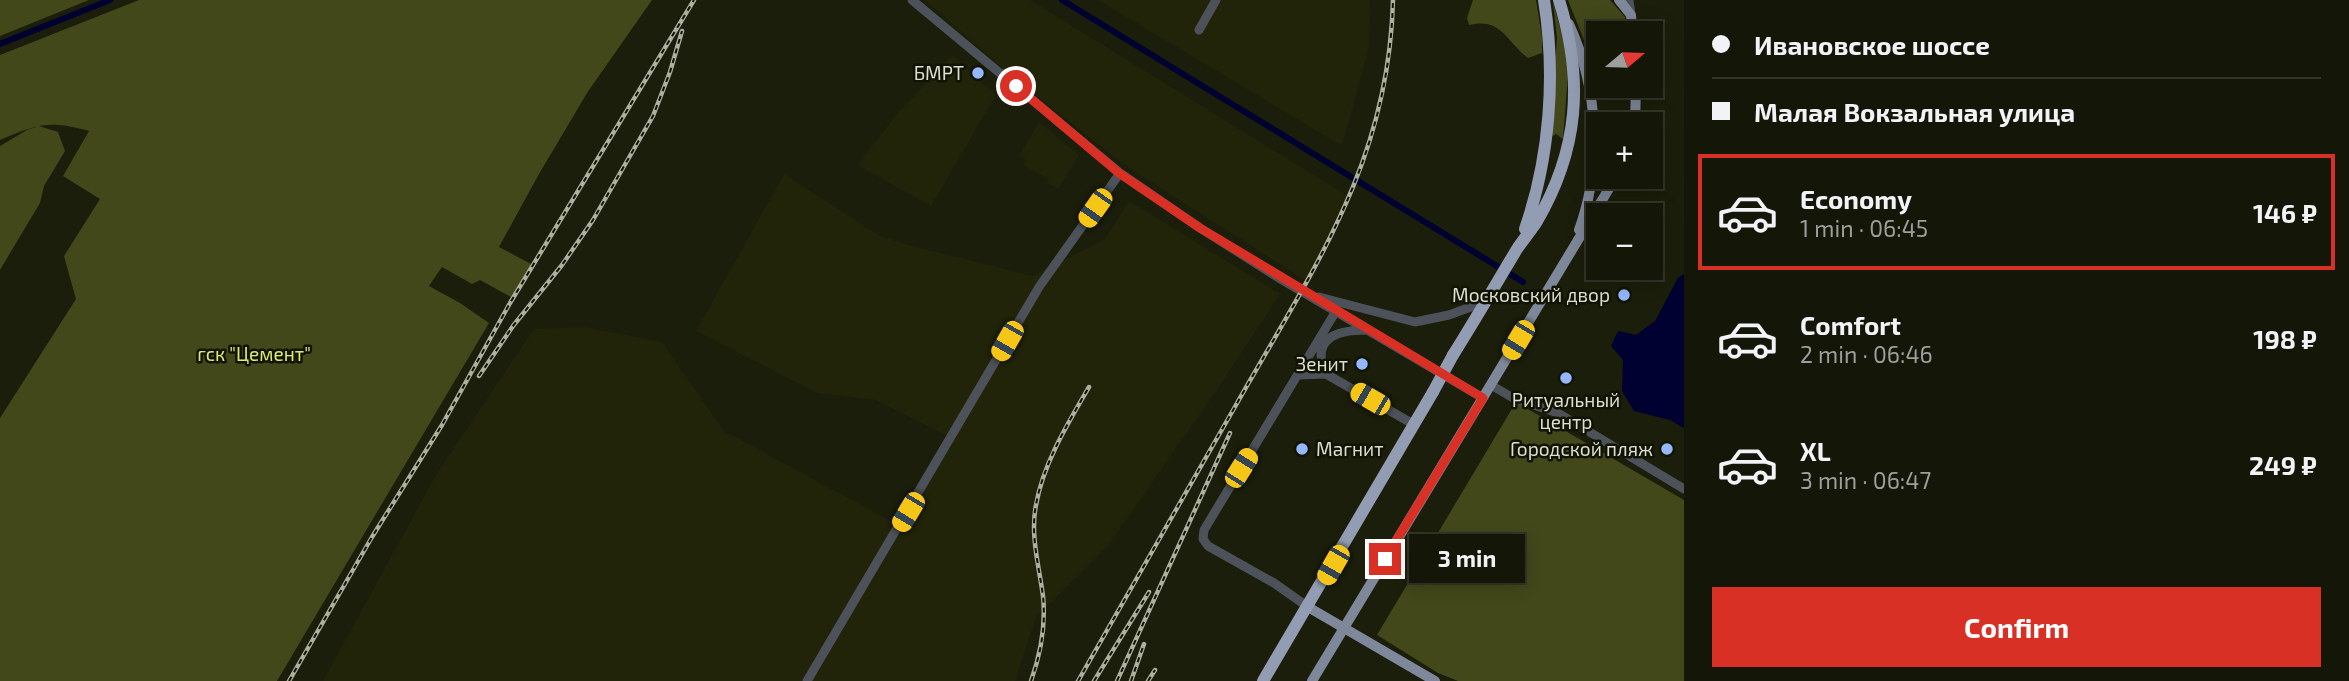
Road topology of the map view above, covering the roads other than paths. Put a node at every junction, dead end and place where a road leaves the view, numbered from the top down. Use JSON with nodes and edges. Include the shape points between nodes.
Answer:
{"nodes":[{"id":1,"x":912,"y":0,"type":"edge"},
{"id":2,"x":1216,"y":0,"type":"edge"},
{"id":3,"x":1544,"y":0,"type":"edge"},
{"id":4,"x":1619,"y":0,"type":"edge"},
{"id":5,"x":1629,"y":0,"type":"edge"},
{"id":6,"x":1559,"y":1,"type":"edge"},
{"id":7,"x":1631,"y":15,"type":"junction"},
{"id":8,"x":1631,"y":21,"type":"edge"},
{"id":9,"x":1199,"y":30,"type":"dead end"},
{"id":10,"x":1586,"y":78,"type":"edge"},
{"id":11,"x":1545,"y":146,"type":"junction"},
{"id":12,"x":1567,"y":153,"type":"junction"},
{"id":13,"x":1119,"y":173,"type":"junction"},
{"id":14,"x":1588,"y":189,"type":"edge"},
{"id":15,"x":1609,"y":189,"type":"edge"},
{"id":16,"x":1519,"y":246,"type":"junction"},
{"id":17,"x":1571,"y":252,"type":"junction"},
{"id":18,"x":1310,"y":295,"type":"junction"},
{"id":19,"x":1486,"y":301,"type":"junction"},
{"id":20,"x":1336,"y":311,"type":"junction"},
{"id":21,"x":1368,"y":330,"type":"junction"},
{"id":22,"x":1326,"y":374,"type":"junction"},
{"id":23,"x":1298,"y":375,"type":"junction"},
{"id":24,"x":1491,"y":385,"type":"junction"},
{"id":25,"x":1483,"y":398,"type":"junction"},
{"id":26,"x":1413,"y":424,"type":"junction"},
{"id":27,"x":1684,"y":489,"type":"edge"},
{"id":28,"x":1308,"y":607,"type":"junction"},
{"id":29,"x":1343,"y":628,"type":"junction"},
{"id":30,"x":807,"y":681,"type":"edge"},
{"id":31,"x":1264,"y":681,"type":"edge"},
{"id":32,"x":1312,"y":681,"type":"edge"},
{"id":33,"x":1435,"y":681,"type":"edge"}],
"edges":[{"from":1,"to":13,"type":"street"},
{"from":2,"to":9,"type":"street"},
{"from":3,"to":11,"type":"highway","via":[[1550,47]]},
{"from":4,"to":7,"type":"main road"},
{"from":5,"to":7,"type":"street"},
{"from":6,"to":10,"type":"main road"},
{"from":6,"to":12,"type":"highway","via":[[1575,88]]},
{"from":7,"to":8,"type":"main road"},
{"from":11,"to":12,"type":"highway","via":[[1557,142]]},
{"from":11,"to":16,"type":"highway"},
{"from":12,"to":16,"type":"highway","via":[[1548,199]]},
{"from":13,"to":18,"type":"street"},
{"from":13,"to":30,"type":"street","via":[[1039,287]]},
{"from":14,"to":17,"type":"main road"},
{"from":15,"to":17,"type":"main road"},
{"from":16,"to":19,"type":"highway"},
{"from":17,"to":24,"type":"main road"},
{"from":18,"to":19,"type":"street","via":[[1415,322]]},
{"from":18,"to":20,"type":"street"},
{"from":19,"to":26,"type":"highway","bridge":true},
{"from":20,"to":21,"type":"street"},
{"from":20,"to":23,"type":"street"},
{"from":21,"to":22,"type":"street","via":[[1347,330],[1325,341],[1321,363]]},
{"from":21,"to":25,"type":"street"},
{"from":22,"to":23,"type":"street"},
{"from":22,"to":26,"type":"street"},
{"from":23,"to":28,"type":"street","via":[[1204,530],[1203,539],[1208,547]]},
{"from":24,"to":25,"type":"main road"},
{"from":24,"to":27,"type":"street","via":[[1513,398],[1558,413]]},
{"from":25,"to":29,"type":"main road"},
{"from":26,"to":28,"type":"highway"},
{"from":28,"to":29,"type":"main road"},
{"from":28,"to":31,"type":"highway"},
{"from":29,"to":32,"type":"main road"},
{"from":29,"to":33,"type":"main road"}]}
